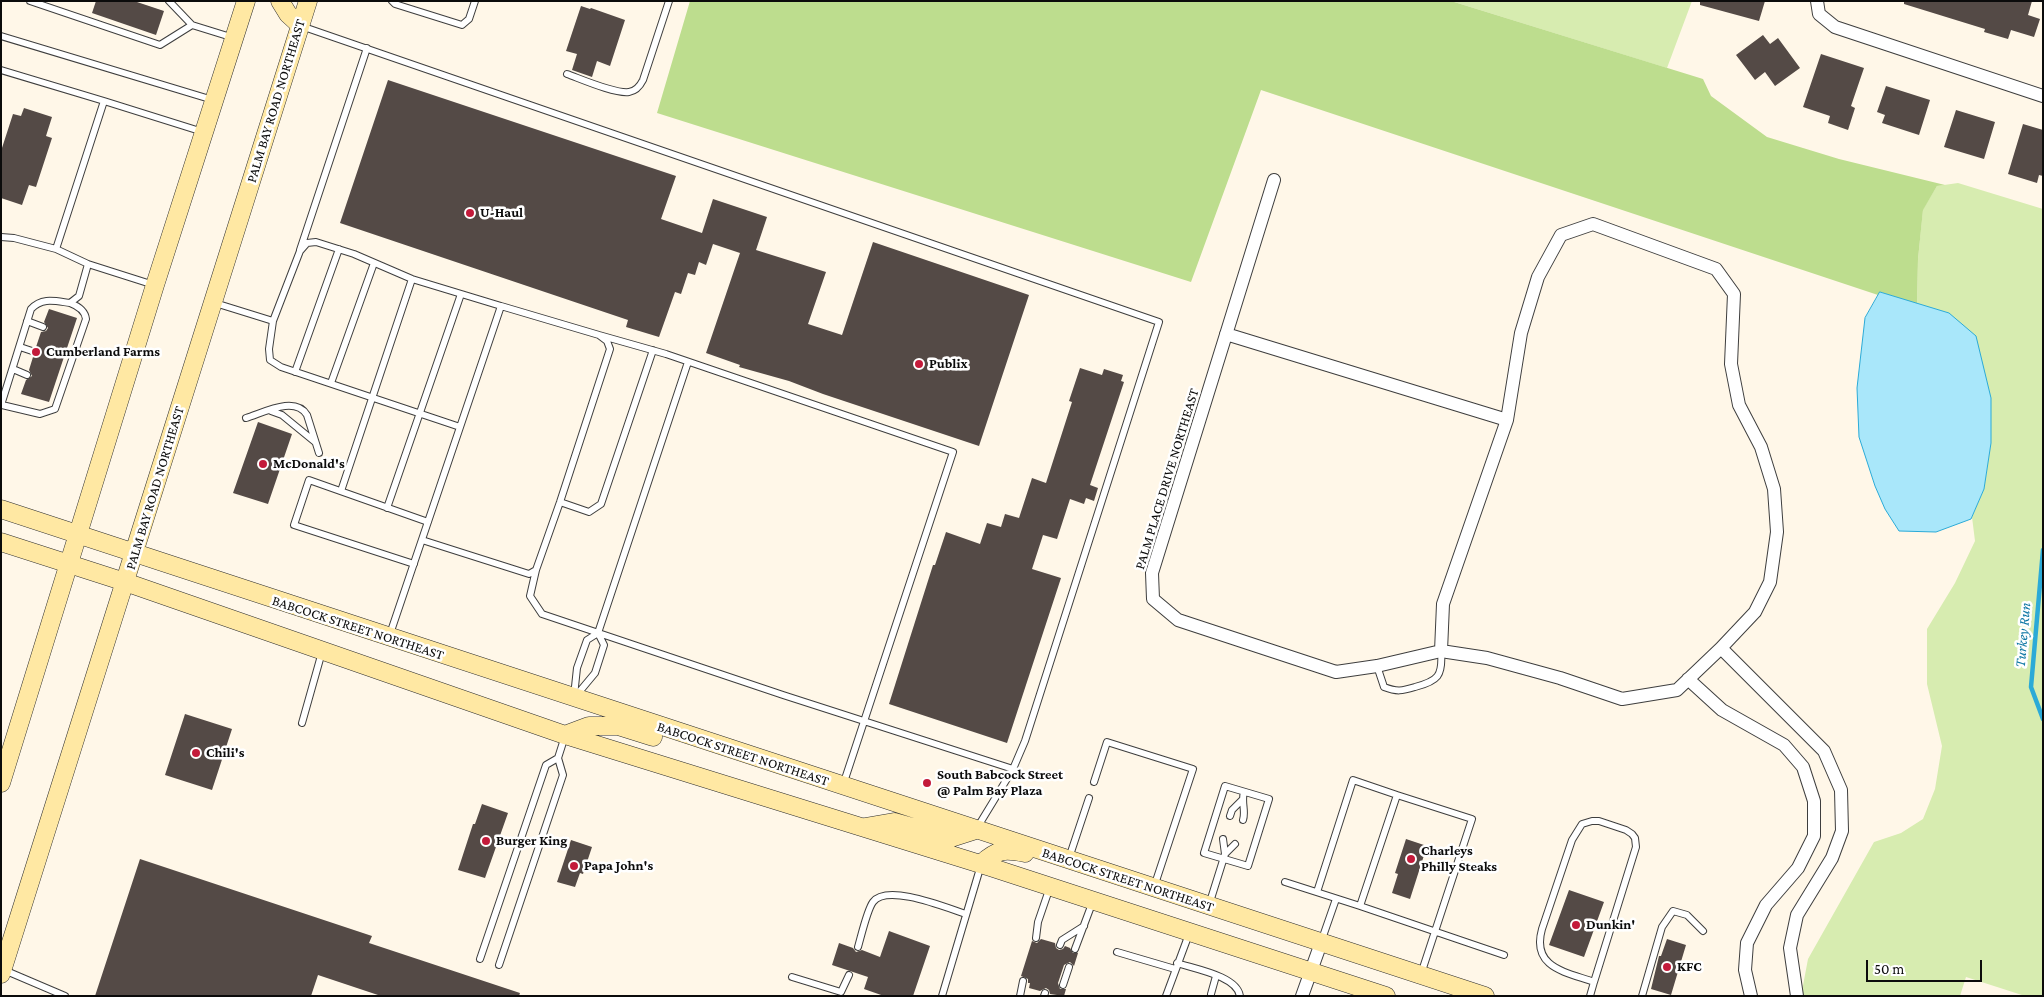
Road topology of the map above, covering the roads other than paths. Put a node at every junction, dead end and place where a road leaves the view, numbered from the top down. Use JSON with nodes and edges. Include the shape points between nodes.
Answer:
{"nodes":[{"id":1,"x":30,"y":1,"type":"edge"},
{"id":2,"x":170,"y":1,"type":"edge"},
{"id":3,"x":246,"y":1,"type":"edge"},
{"id":4,"x":280,"y":1,"type":"edge"},
{"id":5,"x":308,"y":1,"type":"edge"},
{"id":6,"x":392,"y":1,"type":"edge"},
{"id":7,"x":475,"y":1,"type":"edge"},
{"id":8,"x":669,"y":1,"type":"edge"},
{"id":9,"x":1817,"y":1,"type":"edge"},
{"id":10,"x":192,"y":25,"type":"junction"},
{"id":11,"x":300,"y":25,"type":"junction"},
{"id":12,"x":1,"y":36,"type":"edge"},
{"id":13,"x":234,"y":38,"type":"junction"},
{"id":14,"x":367,"y":48,"type":"junction"},
{"id":15,"x":1,"y":70,"type":"edge"},
{"id":16,"x":567,"y":74,"type":"dead end"},
{"id":17,"x":2043,"y":96,"type":"edge"},
{"id":18,"x":214,"y":100,"type":"junction"},
{"id":19,"x":104,"y":101,"type":"junction"},
{"id":20,"x":204,"y":133,"type":"junction"},
{"id":21,"x":1274,"y":180,"type":"dead end"},
{"id":22,"x":1,"y":237,"type":"edge"},
{"id":23,"x":56,"y":249,"type":"junction"},
{"id":24,"x":339,"y":249,"type":"junction"},
{"id":25,"x":300,"y":251,"type":"junction"},
{"id":26,"x":374,"y":263,"type":"junction"},
{"id":27,"x":88,"y":264,"type":"junction"},
{"id":28,"x":412,"y":279,"type":"junction"},
{"id":29,"x":155,"y":285,"type":"junction"},
{"id":30,"x":461,"y":294,"type":"junction"},
{"id":31,"x":213,"y":302,"type":"junction"},
{"id":32,"x":70,"y":303,"type":"junction"},
{"id":33,"x":501,"y":306,"type":"junction"},
{"id":34,"x":273,"y":320,"type":"junction"},
{"id":35,"x":27,"y":322,"type":"junction"},
{"id":36,"x":42,"y":327,"type":"dead end"},
{"id":37,"x":1226,"y":334,"type":"junction"},
{"id":38,"x":599,"y":335,"type":"junction"},
{"id":39,"x":71,"y":336,"type":"dead end"},
{"id":40,"x":80,"y":338,"type":"junction"},
{"id":41,"x":20,"y":347,"type":"junction"},
{"id":42,"x":653,"y":350,"type":"junction"},
{"id":43,"x":35,"y":352,"type":"dead end"},
{"id":44,"x":63,"y":361,"type":"dead end"},
{"id":45,"x":688,"y":362,"type":"junction"},
{"id":46,"x":71,"y":363,"type":"junction"},
{"id":47,"x":13,"y":369,"type":"junction"},
{"id":48,"x":296,"y":372,"type":"junction"},
{"id":49,"x":27,"y":374,"type":"dead end"},
{"id":50,"x":56,"y":383,"type":"dead end"},
{"id":51,"x":331,"y":384,"type":"junction"},
{"id":52,"x":63,"y":385,"type":"junction"},
{"id":53,"x":372,"y":397,"type":"junction"},
{"id":54,"x":2,"y":405,"type":"edge"},
{"id":55,"x":269,"y":410,"type":"junction"},
{"id":56,"x":418,"y":413,"type":"junction"},
{"id":57,"x":246,"y":418,"type":"dead end"},
{"id":58,"x":1508,"y":420,"type":"junction"},
{"id":59,"x":460,"y":427,"type":"junction"},
{"id":60,"x":316,"y":443,"type":"junction"},
{"id":61,"x":319,"y":453,"type":"dead end"},
{"id":62,"x":341,"y":492,"type":"junction"},
{"id":63,"x":560,"y":502,"type":"junction"},
{"id":64,"x":387,"y":508,"type":"junction"},
{"id":65,"x":1,"y":509,"type":"edge"},
{"id":66,"x":428,"y":522,"type":"junction"},
{"id":67,"x":78,"y":536,"type":"junction"},
{"id":68,"x":422,"y":540,"type":"junction"},
{"id":69,"x":1,"y":542,"type":"edge"},
{"id":70,"x":134,"y":554,"type":"junction"},
{"id":71,"x":414,"y":564,"type":"junction"},
{"id":72,"x":69,"y":565,"type":"junction"},
{"id":73,"x":536,"y":570,"type":"junction"},
{"id":74,"x":125,"y":582,"type":"junction"},
{"id":75,"x":598,"y":633,"type":"junction"},
{"id":76,"x":389,"y":638,"type":"junction"},
{"id":77,"x":1721,"y":648,"type":"junction"},
{"id":78,"x":322,"y":651,"type":"junction"},
{"id":79,"x":1441,"y":651,"type":"junction"},
{"id":80,"x":1377,"y":666,"type":"junction"},
{"id":81,"x":1688,"y":679,"type":"junction"},
{"id":82,"x":574,"y":698,"type":"junction"},
{"id":83,"x":864,"y":722,"type":"junction"},
{"id":84,"x":302,"y":723,"type":"dead end"},
{"id":85,"x":565,"y":735,"type":"junction"},
{"id":86,"x":722,"y":747,"type":"junction"},
{"id":87,"x":558,"y":758,"type":"junction"},
{"id":88,"x":1013,"y":769,"type":"junction"},
{"id":89,"x":1094,"y":782,"type":"dead end"},
{"id":90,"x":1,"y":783,"type":"edge"},
{"id":91,"x":843,"y":786,"type":"junction"},
{"id":92,"x":1244,"y":792,"type":"junction"},
{"id":93,"x":1396,"y":794,"type":"junction"},
{"id":94,"x":1089,"y":798,"type":"dead end"},
{"id":95,"x":1242,"y":800,"type":"junction"},
{"id":96,"x":1230,"y":816,"type":"dead end"},
{"id":97,"x":1243,"y":820,"type":"dead end"},
{"id":98,"x":862,"y":827,"type":"junction"},
{"id":99,"x":976,"y":830,"type":"junction"},
{"id":100,"x":1223,"y":840,"type":"dead end"},
{"id":101,"x":1234,"y":844,"type":"dead end"},
{"id":102,"x":1224,"y":857,"type":"junction"},
{"id":103,"x":1065,"y":859,"type":"junction"},
{"id":104,"x":981,"y":864,"type":"junction"},
{"id":105,"x":1285,"y":882,"type":"dead end"},
{"id":106,"x":1050,"y":886,"type":"junction"},
{"id":107,"x":1154,"y":888,"type":"junction"},
{"id":108,"x":1317,"y":892,"type":"junction"},
{"id":109,"x":1336,"y":899,"type":"junction"},
{"id":110,"x":1093,"y":900,"type":"junction"},
{"id":111,"x":1209,"y":906,"type":"junction"},
{"id":112,"x":1360,"y":906,"type":"junction"},
{"id":113,"x":966,"y":914,"type":"junction"},
{"id":114,"x":1084,"y":926,"type":"junction"},
{"id":115,"x":1703,"y":931,"type":"dead end"},
{"id":116,"x":1190,"y":932,"type":"junction"},
{"id":117,"x":1435,"y":932,"type":"junction"},
{"id":118,"x":1036,"y":938,"type":"dead end"},
{"id":119,"x":1321,"y":943,"type":"junction"},
{"id":120,"x":1060,"y":945,"type":"dead end"},
{"id":121,"x":858,"y":947,"type":"dead end"},
{"id":122,"x":1075,"y":949,"type":"dead end"},
{"id":123,"x":1117,"y":952,"type":"dead end"},
{"id":124,"x":1504,"y":955,"type":"dead end"},
{"id":125,"x":480,"y":959,"type":"dead end"},
{"id":126,"x":499,"y":965,"type":"dead end"},
{"id":127,"x":1176,"y":966,"type":"junction"},
{"id":128,"x":1069,"y":967,"type":"dead end"},
{"id":129,"x":1311,"y":971,"type":"junction"},
{"id":130,"x":2,"y":972,"type":"edge"},
{"id":131,"x":849,"y":975,"type":"dead end"},
{"id":132,"x":1420,"y":975,"type":"junction"},
{"id":133,"x":1216,"y":976,"type":"junction"},
{"id":134,"x":792,"y":977,"type":"dead end"},
{"id":135,"x":1023,"y":981,"type":"dead end"},
{"id":136,"x":1594,"y":982,"type":"junction"},
{"id":137,"x":1063,"y":985,"type":"dead end"},
{"id":138,"x":1211,"y":994,"type":"dead end"},
{"id":139,"x":1380,"y":995,"type":"edge"},
{"id":140,"x":65,"y":996,"type":"edge"},
{"id":141,"x":942,"y":996,"type":"edge"},
{"id":142,"x":1020,"y":996,"type":"edge"},
{"id":143,"x":1166,"y":996,"type":"edge"},
{"id":144,"x":1240,"y":996,"type":"edge"},
{"id":145,"x":1302,"y":996,"type":"edge"},
{"id":146,"x":1485,"y":996,"type":"edge"},
{"id":147,"x":1590,"y":996,"type":"edge"},
{"id":148,"x":1642,"y":996,"type":"edge"},
{"id":149,"x":1751,"y":996,"type":"edge"},
{"id":150,"x":1797,"y":996,"type":"edge"}],
"edges":[{"from":1,"to":10,"type":"lane","via":[[160,45]]},
{"from":2,"to":10,"type":"lane"},
{"from":3,"to":13,"type":"main road"},
{"from":4,"to":11,"type":"main road"},
{"from":5,"to":11,"type":"main road","name":"PALM BAY ROAD NORTHEAST"},
{"from":6,"to":7,"type":"lane","via":[[462,25],[469,19]]},
{"from":8,"to":16,"type":"lane","via":[[638,88],[629,92],[619,91]]},
{"from":9,"to":17,"type":"street","via":[[1819,14],[1835,27]]},
{"from":10,"to":13,"type":"lane"},
{"from":11,"to":14,"type":"lane"},
{"from":11,"to":31,"type":"main road","name":"PALM BAY ROAD NORTHEAST"},
{"from":12,"to":18,"type":"lane"},
{"from":13,"to":18,"type":"main road"},
{"from":14,"to":25,"type":"lane"},
{"from":14,"to":88,"type":"lane","via":[[1159,322],[1025,741]]},
{"from":15,"to":19,"type":"lane"},
{"from":18,"to":20,"type":"main road"},
{"from":19,"to":20,"type":"lane"},
{"from":19,"to":23,"type":"lane"},
{"from":20,"to":29,"type":"main road"},
{"from":21,"to":37,"type":"street","name":"PALM PLACE DRIVE NORTHEAST"},
{"from":22,"to":23,"type":"lane"},
{"from":23,"to":27,"type":"lane"},
{"from":24,"to":25,"type":"lane","via":[[316,242],[307,243]]},
{"from":24,"to":26,"type":"lane"},
{"from":24,"to":48,"type":"lane"},
{"from":25,"to":34,"type":"lane"},
{"from":26,"to":28,"type":"lane"},
{"from":26,"to":51,"type":"lane"},
{"from":27,"to":29,"type":"lane"},
{"from":27,"to":32,"type":"lane","via":[[79,296]]},
{"from":28,"to":30,"type":"lane"},
{"from":28,"to":53,"type":"lane"},
{"from":29,"to":67,"type":"main road"},
{"from":30,"to":33,"type":"lane"},
{"from":30,"to":56,"type":"lane"},
{"from":31,"to":34,"type":"lane"},
{"from":31,"to":70,"type":"main road","name":"PALM BAY ROAD NORTHEAST"},
{"from":32,"to":35,"type":"lane","via":[[38,302],[31,309]]},
{"from":32,"to":40,"type":"lane","via":[[85,313]]},
{"from":33,"to":38,"type":"lane"},
{"from":33,"to":59,"type":"lane"},
{"from":34,"to":48,"type":"lane","via":[[270,360]]},
{"from":35,"to":36,"type":"lane"},
{"from":35,"to":41,"type":"lane"},
{"from":37,"to":58,"type":"street"},
{"from":37,"to":80,"type":"street","name":"PALM PLACE DRIVE NORTHEAST","via":[[1152,573],[1153,599],[1178,620],[1336,672]]},
{"from":38,"to":42,"type":"lane"},
{"from":38,"to":63,"type":"lane","via":[[607,341],[610,349]]},
{"from":39,"to":40,"type":"lane"},
{"from":40,"to":46,"type":"lane"},
{"from":41,"to":43,"type":"lane"},
{"from":41,"to":47,"type":"lane"},
{"from":42,"to":45,"type":"lane"},
{"from":42,"to":63,"type":"lane","via":[[601,504],[589,512]]},
{"from":44,"to":46,"type":"lane"},
{"from":45,"to":75,"type":"lane"},
{"from":45,"to":83,"type":"lane","via":[[953,452]]},
{"from":46,"to":52,"type":"lane"},
{"from":47,"to":49,"type":"lane"},
{"from":47,"to":54,"type":"lane"},
{"from":48,"to":51,"type":"lane"},
{"from":50,"to":52,"type":"lane"},
{"from":51,"to":53,"type":"lane"},
{"from":52,"to":54,"type":"lane","via":[[55,409],[40,414]]},
{"from":53,"to":56,"type":"lane"},
{"from":53,"to":62,"type":"lane"},
{"from":55,"to":57,"type":"lane"},
{"from":55,"to":60,"type":"lane","via":[[282,415]]},
{"from":55,"to":60,"type":"lane","via":[[288,406],[305,411]]},
{"from":56,"to":59,"type":"lane"},
{"from":56,"to":64,"type":"lane"},
{"from":58,"to":77,"type":"street","name":"PALM PLACE DRIVE NORTHEAST","via":[[1521,333],[1538,277],[1561,236],[1593,224],[1716,269],[1734,294],[1731,364],[1739,405],[1760,448],[1774,490],[1777,532],[1770,582],[1755,612]]},
{"from":58,"to":79,"type":"street","name":"PALM PLACE DRIVE NORTHEAST","via":[[1443,604]]},
{"from":59,"to":66,"type":"lane"},
{"from":60,"to":61,"type":"lane"},
{"from":62,"to":64,"type":"lane"},
{"from":62,"to":71,"type":"lane","via":[[310,480],[294,525]]},
{"from":63,"to":73,"type":"lane"},
{"from":64,"to":66,"type":"lane"},
{"from":65,"to":67,"type":"main road","name":"BABCOCK STREET NORTHEAST"},
{"from":66,"to":68,"type":"lane"},
{"from":67,"to":70,"type":"main road","name":"BABCOCK STREET NORTHEAST"},
{"from":67,"to":72,"type":"main road"},
{"from":68,"to":71,"type":"lane"},
{"from":68,"to":73,"type":"lane","via":[[529,574]]},
{"from":69,"to":72,"type":"main road"},
{"from":70,"to":74,"type":"main road","name":"PALM BAY ROAD NORTHEAST"},
{"from":70,"to":76,"type":"main road","name":"BABCOCK STREET NORTHEAST"},
{"from":71,"to":76,"type":"lane"},
{"from":72,"to":74,"type":"main road"},
{"from":72,"to":90,"type":"main road"},
{"from":73,"to":75,"type":"lane","via":[[530,596],[542,614]]},
{"from":74,"to":78,"type":"main road"},
{"from":74,"to":130,"type":"main road","name":"PALM BAY ROAD NORTHEAST"},
{"from":75,"to":82,"type":"lane","via":[[587,640],[578,668]]},
{"from":75,"to":82,"type":"lane","via":[[604,645],[595,673]]},
{"from":75,"to":83,"type":"lane"},
{"from":76,"to":82,"type":"main road","name":"BABCOCK STREET NORTHEAST"},
{"from":77,"to":81,"type":"street","name":"PALM PLACE DRIVE NORTHEAST"},
{"from":77,"to":150,"type":"street","via":[[1824,751],[1841,790],[1842,831],[1832,858],[1797,915],[1790,948]]},
{"from":78,"to":84,"type":"lane"},
{"from":78,"to":85,"type":"main road"},
{"from":79,"to":80,"type":"street","name":"PALM PLACE DRIVE NORTHEAST"},
{"from":79,"to":80,"type":"lane","via":[[1438,676],[1431,683],[1397,692],[1384,687]]},
{"from":79,"to":81,"type":"street","name":"PALM PLACE DRIVE NORTHEAST","via":[[1487,658],[1622,699],[1677,690]]},
{"from":81,"to":149,"type":"street","via":[[1722,710],[1784,745],[1803,767],[1814,802],[1814,836],[1798,868],[1766,905],[1748,943],[1745,970]]},
{"from":82,"to":86,"type":"main road","name":"BABCOCK STREET NORTHEAST"},
{"from":83,"to":88,"type":"lane"},
{"from":83,"to":91,"type":"lane"},
{"from":85,"to":86,"type":"main road","via":[[589,726],[618,726],[679,745]]},
{"from":85,"to":87,"type":"lane"},
{"from":85,"to":98,"type":"main road"},
{"from":86,"to":91,"type":"main road","name":"BABCOCK STREET NORTHEAST"},
{"from":87,"to":125,"type":"lane","via":[[546,765]]},
{"from":87,"to":126,"type":"lane","via":[[563,775]]},
{"from":88,"to":99,"type":"lane"},
{"from":89,"to":107,"type":"lane","via":[[1107,742],[1193,768]]},
{"from":91,"to":99,"type":"main road","name":"BABCOCK STREET NORTHEAST"},
{"from":92,"to":95,"type":"lane"},
{"from":92,"to":102,"type":"lane","via":[[1224,786],[1204,853]]},
{"from":92,"to":102,"type":"lane","via":[[1269,799],[1266,809],[1248,866]]},
{"from":93,"to":108,"type":"lane","via":[[1353,780]]},
{"from":93,"to":112,"type":"lane"},
{"from":93,"to":117,"type":"lane","via":[[1472,819]]},
{"from":94,"to":103,"type":"lane"},
{"from":95,"to":96,"type":"lane"},
{"from":95,"to":97,"type":"lane"},
{"from":98,"to":99,"type":"main road","via":[[894,822],[951,838]]},
{"from":98,"to":104,"type":"main road"},
{"from":99,"to":103,"type":"main road","name":"BABCOCK STREET NORTHEAST"},
{"from":100,"to":102,"type":"lane"},
{"from":101,"to":102,"type":"lane"},
{"from":102,"to":111,"type":"lane"},
{"from":103,"to":104,"type":"main road","via":[[1007,849]]},
{"from":103,"to":107,"type":"main road","name":"BABCOCK STREET NORTHEAST"},
{"from":104,"to":106,"type":"main road"},
{"from":104,"to":113,"type":"lane"},
{"from":105,"to":108,"type":"lane"},
{"from":106,"to":110,"type":"main road"},
{"from":106,"to":118,"type":"lane"},
{"from":107,"to":111,"type":"main road","name":"BABCOCK STREET NORTHEAST"},
{"from":108,"to":109,"type":"lane"},
{"from":109,"to":112,"type":"lane"},
{"from":109,"to":119,"type":"lane"},
{"from":110,"to":114,"type":"lane"},
{"from":110,"to":116,"type":"main road"},
{"from":111,"to":119,"type":"main road","name":"BABCOCK STREET NORTHEAST"},
{"from":112,"to":117,"type":"lane"},
{"from":113,"to":121,"type":"lane","via":[[905,895],[883,895],[873,902]]},
{"from":113,"to":141,"type":"lane"},
{"from":114,"to":120,"type":"lane","via":[[1062,940]]},
{"from":114,"to":122,"type":"lane"},
{"from":115,"to":148,"type":"lane","via":[[1687,915],[1673,911],[1662,927]]},
{"from":116,"to":127,"type":"lane"},
{"from":116,"to":129,"type":"main road"},
{"from":117,"to":124,"type":"lane"},
{"from":117,"to":132,"type":"lane"},
{"from":119,"to":129,"type":"street"},
{"from":119,"to":132,"type":"main road","name":"BABCOCK STREET NORTHEAST"},
{"from":123,"to":127,"type":"lane"},
{"from":127,"to":133,"type":"lane"},
{"from":127,"to":143,"type":"lane"},
{"from":128,"to":137,"type":"lane"},
{"from":129,"to":139,"type":"main road"},
{"from":129,"to":145,"type":"street"},
{"from":130,"to":140,"type":"lane"},
{"from":131,"to":134,"type":"lane","via":[[841,992]]},
{"from":132,"to":146,"type":"main road","name":"BABCOCK STREET NORTHEAST"},
{"from":133,"to":138,"type":"lane"},
{"from":133,"to":144,"type":"lane","via":[[1238,987]]},
{"from":135,"to":142,"type":"lane"},
{"from":136,"to":136,"type":"lane","via":[[1636,847],[1632,834],[1599,821],[1582,824],[1572,840],[1539,942],[1542,956],[1550,964]]},
{"from":136,"to":147,"type":"lane"}]}
